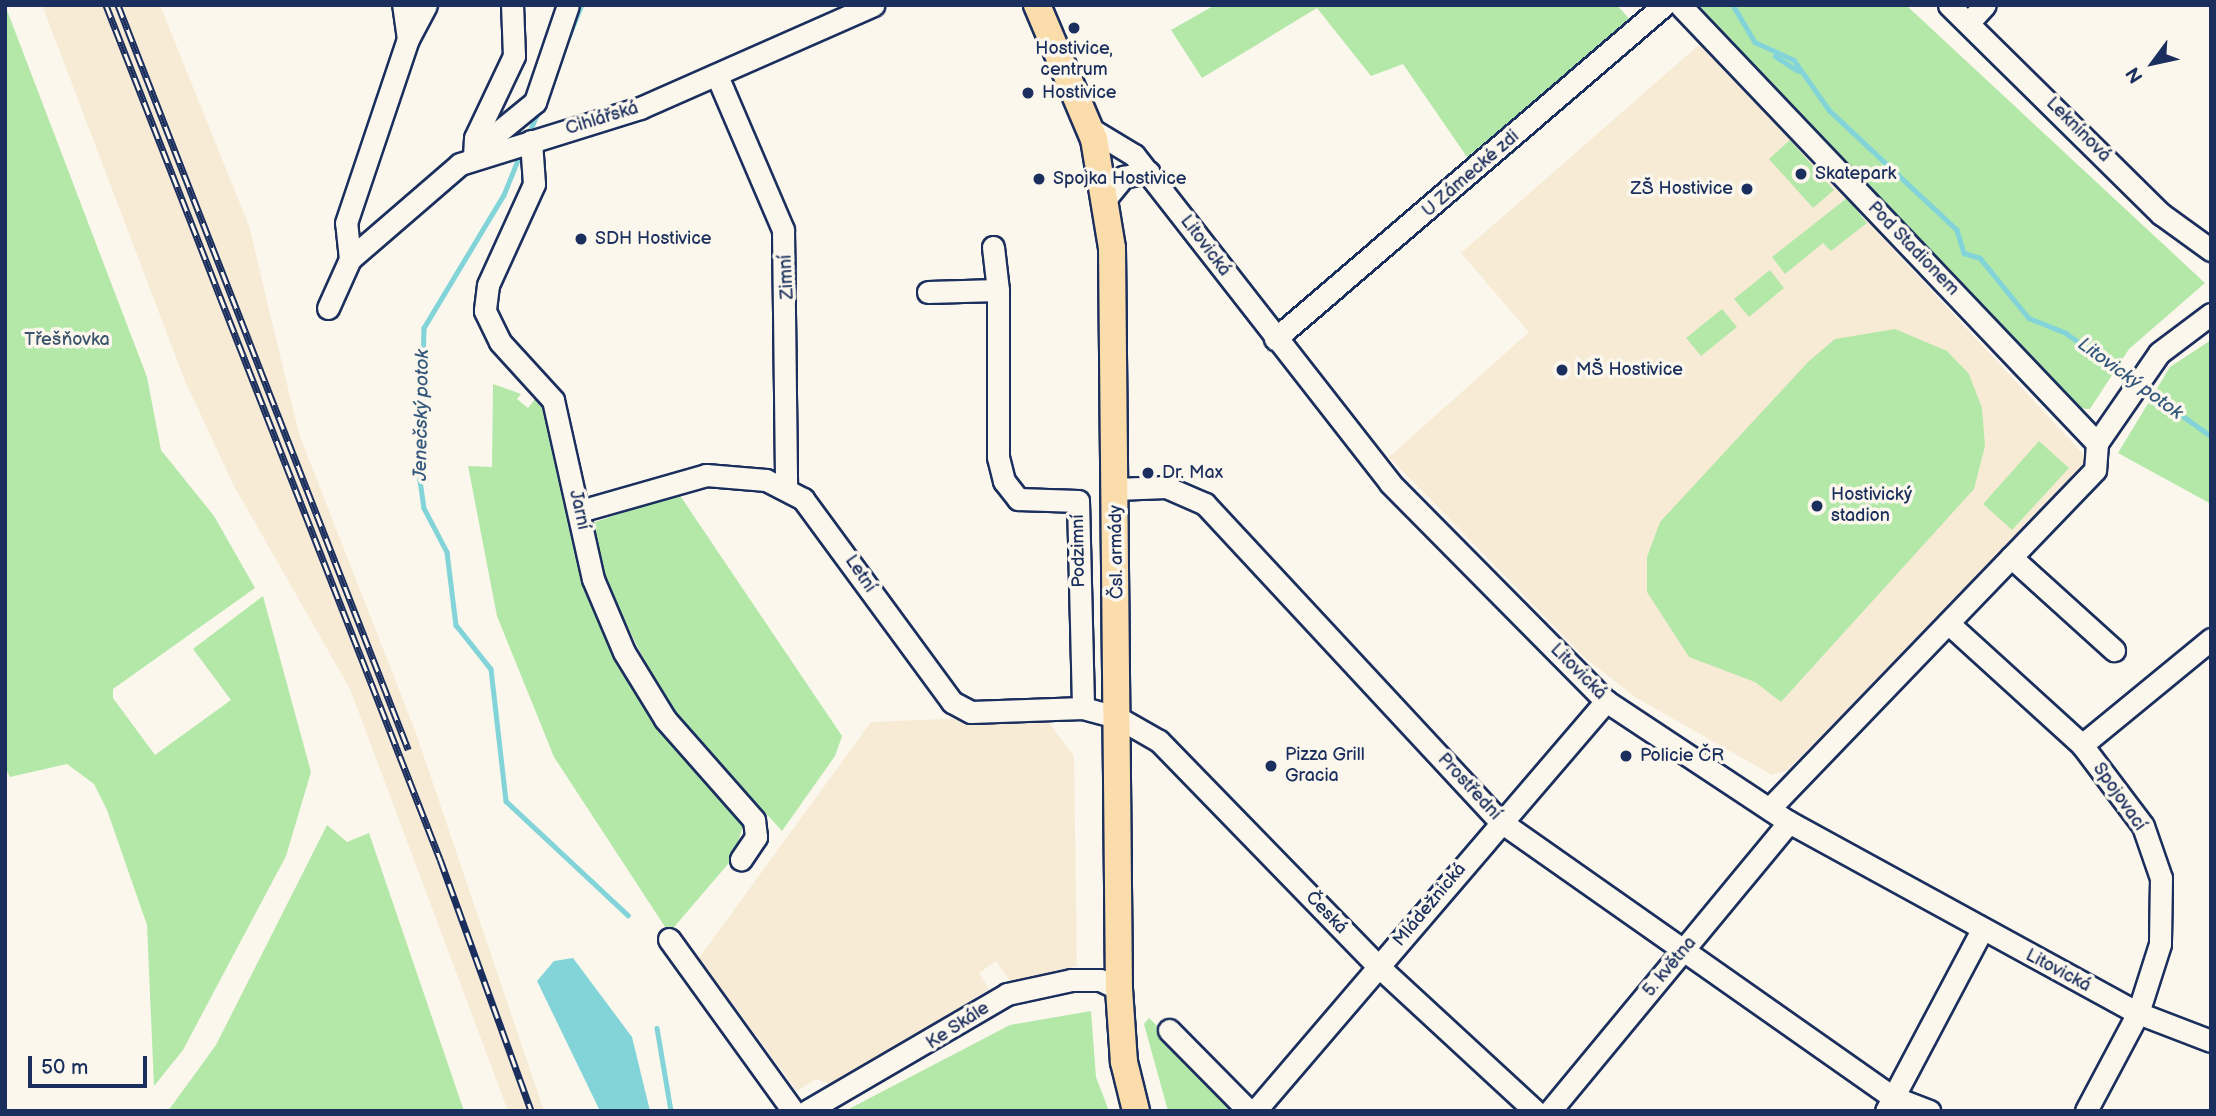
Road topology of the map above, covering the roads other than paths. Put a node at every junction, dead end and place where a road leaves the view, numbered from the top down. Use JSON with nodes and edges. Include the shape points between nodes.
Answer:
{"nodes":[{"id":1,"x":403,"y":5,"type":"edge"},
{"id":2,"x":426,"y":5,"type":"edge"},
{"id":3,"x":512,"y":5,"type":"edge"},
{"id":4,"x":568,"y":5,"type":"edge"},
{"id":5,"x":873,"y":5,"type":"edge"},
{"id":6,"x":1037,"y":5,"type":"edge"},
{"id":7,"x":1664,"y":5,"type":"edge"},
{"id":8,"x":1680,"y":5,"type":"edge"},
{"id":9,"x":1949,"y":5,"type":"edge"},
{"id":10,"x":1985,"y":5,"type":"edge"},
{"id":11,"x":1969,"y":22,"type":"junction"},
{"id":12,"x":408,"y":39,"type":"junction"},
{"id":13,"x":718,"y":78,"type":"junction"},
{"id":14,"x":1089,"y":128,"type":"junction"},
{"id":15,"x":525,"y":143,"type":"junction"},
{"id":16,"x":482,"y":155,"type":"junction"},
{"id":17,"x":1149,"y":172,"type":"junction"},
{"id":18,"x":1107,"y":197,"type":"junction"},
{"id":19,"x":993,"y":247,"type":"dead end"},
{"id":20,"x":2211,"y":250,"type":"edge"},
{"id":21,"x":350,"y":258,"type":"junction"},
{"id":22,"x":998,"y":290,"type":"junction"},
{"id":23,"x":928,"y":292,"type":"dead end"},
{"id":24,"x":328,"y":308,"type":"dead end"},
{"id":25,"x":2211,"y":314,"type":"edge"},
{"id":26,"x":1275,"y":339,"type":"junction"},
{"id":27,"x":2097,"y":443,"type":"junction"},
{"id":28,"x":786,"y":489,"type":"junction"},
{"id":29,"x":1116,"y":489,"type":"junction"},
{"id":30,"x":580,"y":510,"type":"junction"},
{"id":31,"x":2011,"y":557,"type":"junction"},
{"id":32,"x":1948,"y":623,"type":"junction"},
{"id":33,"x":2211,"y":639,"type":"edge"},
{"id":34,"x":2114,"y":650,"type":"dead end"},
{"id":35,"x":1606,"y":701,"type":"junction"},
{"id":36,"x":1083,"y":708,"type":"junction"},
{"id":37,"x":1118,"y":717,"type":"junction"},
{"id":38,"x":2082,"y":745,"type":"junction"},
{"id":39,"x":1769,"y":809,"type":"junction"},
{"id":40,"x":1501,"y":821,"type":"junction"},
{"id":41,"x":1789,"y":822,"type":"junction"},
{"id":42,"x":741,"y":859,"type":"dead end"},
{"id":43,"x":1982,"y":930,"type":"junction"},
{"id":44,"x":669,"y":939,"type":"dead end"},
{"id":45,"x":1685,"y":949,"type":"junction"},
{"id":46,"x":1378,"y":966,"type":"junction"},
{"id":47,"x":1119,"y":989,"type":"junction"},
{"id":48,"x":2138,"y":1013,"type":"junction"},
{"id":49,"x":1170,"y":1030,"type":"dead end"},
{"id":50,"x":2211,"y":1041,"type":"edge"},
{"id":51,"x":1889,"y":1104,"type":"edge"},
{"id":52,"x":793,"y":1111,"type":"edge"},
{"id":53,"x":807,"y":1111,"type":"edge"},
{"id":54,"x":1136,"y":1111,"type":"edge"},
{"id":55,"x":1249,"y":1111,"type":"edge"},
{"id":56,"x":1255,"y":1111,"type":"edge"},
{"id":57,"x":1535,"y":1111,"type":"edge"},
{"id":58,"x":1550,"y":1111,"type":"edge"},
{"id":59,"x":1929,"y":1111,"type":"edge"},
{"id":60,"x":2086,"y":1111,"type":"edge"}],
"edges":[{"from":1,"to":12,"type":"street"},
{"from":2,"to":12,"type":"street"},
{"from":3,"to":16,"type":"street","via":[[514,56],[475,138]]},
{"from":4,"to":16,"type":"street","via":[[535,102],[491,138]]},
{"from":5,"to":13,"type":"street","name":"Cihlářská"},
{"from":6,"to":14,"type":"main road","name":"Čsl. armády"},
{"from":7,"to":26,"type":"street","name":"U Zámecké zdi"},
{"from":8,"to":27,"type":"street","name":"Pod Stadionem"},
{"from":9,"to":11,"type":"street","name":"Leknínová"},
{"from":10,"to":11,"type":"street"},
{"from":11,"to":20,"type":"street","name":"Leknínová","via":[[2161,214]]},
{"from":12,"to":21,"type":"street","via":[[346,223]]},
{"from":13,"to":15,"type":"street","name":"Cihlářská"},
{"from":13,"to":28,"type":"street","name":"Zimní","via":[[783,230]]},
{"from":14,"to":17,"type":"street","name":"Litovická","via":[[1134,155]]},
{"from":14,"to":18,"type":"main road","name":"Čsl. armády"},
{"from":15,"to":16,"type":"street","name":"Cihlářská"},
{"from":15,"to":30,"type":"street","name":"Jarní","via":[[534,184],[488,285],[485,311],[500,342],[553,400]]},
{"from":16,"to":21,"type":"street","name":"Cihlářská"},
{"from":17,"to":18,"type":"street","via":[[1123,177]]},
{"from":17,"to":26,"type":"street","name":"Litovická"},
{"from":18,"to":29,"type":"main road","name":"Čsl. armády"},
{"from":19,"to":22,"type":"street","name":"Podzimní"},
{"from":21,"to":24,"type":"street"},
{"from":22,"to":23,"type":"street"},
{"from":22,"to":36,"type":"street","name":"Podzimní","via":[[1004,481],[1018,499],[1078,501]]},
{"from":25,"to":27,"type":"street","via":[[2148,365]]},
{"from":26,"to":35,"type":"street","name":"Litovická","via":[[1390,483]]},
{"from":27,"to":31,"type":"street","via":[[2095,470]]},
{"from":28,"to":30,"type":"street","name":"Letní","via":[[741,475],[706,475]]},
{"from":28,"to":36,"type":"street","name":"Letní","via":[[823,520],[952,702],[971,712]]},
{"from":29,"to":37,"type":"main road","name":"Čsl. armády"},
{"from":29,"to":40,"type":"street","name":"Prostřední","via":[[1166,487],[1205,504]]},
{"from":30,"to":42,"type":"street","name":"Jarní","via":[[593,579],[624,652],[665,719],[754,820],[756,837]]},
{"from":31,"to":32,"type":"street"},
{"from":31,"to":34,"type":"street"},
{"from":32,"to":38,"type":"street"},
{"from":32,"to":39,"type":"street"},
{"from":33,"to":38,"type":"street","name":"Spojovací"},
{"from":35,"to":39,"type":"street","name":"Litovická"},
{"from":35,"to":40,"type":"street","name":"Mládežnická"},
{"from":36,"to":37,"type":"street","name":"Letní"},
{"from":37,"to":46,"type":"street","name":"Česká","via":[[1159,741]]},
{"from":37,"to":47,"type":"main road","name":"Čsl. armády"},
{"from":38,"to":48,"type":"street","name":"Spojovací","via":[[2143,826],[2161,878],[2160,944]]},
{"from":39,"to":41,"type":"street","name":"Litovická"},
{"from":40,"to":45,"type":"street","name":"Prostřední"},
{"from":40,"to":46,"type":"street","name":"Mládežnická"},
{"from":41,"to":43,"type":"street","name":"Litovická"},
{"from":41,"to":45,"type":"street","name":"5. května"},
{"from":43,"to":48,"type":"street","name":"Litovická"},
{"from":43,"to":51,"type":"street"},
{"from":44,"to":52,"type":"street"},
{"from":45,"to":51,"type":"street","name":"Prostřední"},
{"from":45,"to":58,"type":"street","name":"5. května"},
{"from":46,"to":56,"type":"street","name":"Mládežnická"},
{"from":46,"to":57,"type":"street","name":"Česká"},
{"from":47,"to":53,"type":"street","name":"Ke Skále","via":[[1100,980],[1071,980],[1007,994]]},
{"from":47,"to":54,"type":"main road","name":"Čsl. armády","via":[[1124,1062]]},
{"from":48,"to":50,"type":"street","name":"Litovická"},
{"from":48,"to":60,"type":"street","name":"Spojovací"},
{"from":49,"to":55,"type":"street"},
{"from":51,"to":59,"type":"street","name":"Prostřední"}]}
